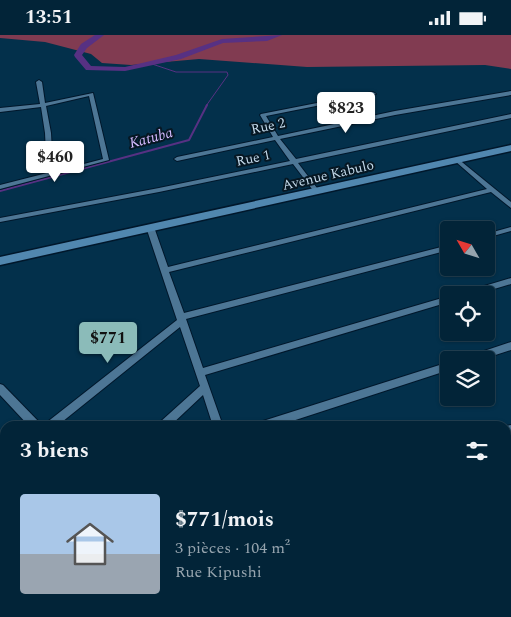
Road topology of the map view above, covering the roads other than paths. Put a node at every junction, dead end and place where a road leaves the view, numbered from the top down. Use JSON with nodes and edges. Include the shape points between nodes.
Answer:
{"nodes":[{"id":1,"x":39,"y":82,"type":"dead end"},
{"id":2,"x":511,"y":93,"type":"edge"},
{"id":3,"x":373,"y":94,"type":"dead end"},
{"id":4,"x":44,"y":105,"type":"junction"},
{"id":5,"x":0,"y":110,"type":"edge"},
{"id":6,"x":511,"y":116,"type":"edge"},
{"id":7,"x":276,"y":137,"type":"junction"},
{"id":8,"x":511,"y":148,"type":"edge"},
{"id":9,"x":177,"y":159,"type":"dead end"},
{"id":10,"x":457,"y":160,"type":"junction"},
{"id":11,"x":295,"y":162,"type":"junction"},
{"id":12,"x":50,"y":173,"type":"junction"},
{"id":13,"x":0,"y":187,"type":"edge"},
{"id":14,"x":493,"y":190,"type":"junction"},
{"id":15,"x":317,"y":192,"type":"junction"},
{"id":16,"x":511,"y":206,"type":"edge"},
{"id":17,"x":0,"y":220,"type":"edge"},
{"id":18,"x":150,"y":227,"type":"junction"},
{"id":19,"x":511,"y":229,"type":"edge"},
{"id":20,"x":495,"y":233,"type":"edge"},
{"id":21,"x":440,"y":249,"type":"edge"},
{"id":22,"x":0,"y":261,"type":"edge"},
{"id":23,"x":164,"y":271,"type":"junction"},
{"id":24,"x":511,"y":281,"type":"edge"},
{"id":25,"x":494,"y":286,"type":"edge"},
{"id":26,"x":440,"y":302,"type":"edge"},
{"id":27,"x":182,"y":319,"type":"junction"},
{"id":28,"x":511,"y":346,"type":"edge"},
{"id":29,"x":495,"y":351,"type":"edge"},
{"id":30,"x":440,"y":370,"type":"edge"},
{"id":31,"x":201,"y":372,"type":"junction"},
{"id":32,"x":204,"y":387,"type":"junction"},
{"id":33,"x":0,"y":388,"type":"edge"},
{"id":34,"x":31,"y":421,"type":"edge"},
{"id":35,"x":56,"y":421,"type":"edge"},
{"id":36,"x":168,"y":421,"type":"edge"},
{"id":37,"x":216,"y":421,"type":"edge"},
{"id":38,"x":279,"y":421,"type":"edge"}],
"edges":[{"from":1,"to":4,"type":"street"},
{"from":2,"to":7,"type":"street","name":"Rue 2"},
{"from":3,"to":7,"type":"street","via":[[263,115]]},
{"from":4,"to":5,"type":"street"},
{"from":4,"to":12,"type":"street"},
{"from":4,"to":12,"type":"street","via":[[91,94],[105,161]]},
{"from":6,"to":11,"type":"street","name":"Rue 1"},
{"from":7,"to":9,"type":"street","name":"Rue 2"},
{"from":7,"to":11,"type":"street"},
{"from":8,"to":10,"type":"street","name":"Avenue Kabulo"},
{"from":10,"to":14,"type":"street"},
{"from":10,"to":15,"type":"street","name":"Avenue Kabulo"},
{"from":11,"to":15,"type":"street"},
{"from":11,"to":17,"type":"street","name":"Rue 1"},
{"from":12,"to":13,"type":"street"},
{"from":14,"to":16,"type":"street"},
{"from":14,"to":23,"type":"street"},
{"from":15,"to":18,"type":"street","name":"Avenue Kabulo"},
{"from":18,"to":22,"type":"street","name":"Avenue Kabulo"},
{"from":18,"to":23,"type":"street"},
{"from":19,"to":20,"type":"street"},
{"from":21,"to":27,"type":"street"},
{"from":23,"to":27,"type":"street"},
{"from":24,"to":25,"type":"street"},
{"from":26,"to":31,"type":"street"},
{"from":27,"to":31,"type":"street"},
{"from":27,"to":35,"type":"street"},
{"from":28,"to":29,"type":"street"},
{"from":30,"to":38,"type":"street"},
{"from":31,"to":32,"type":"street"},
{"from":32,"to":36,"type":"street"},
{"from":32,"to":37,"type":"street"},
{"from":33,"to":34,"type":"street"}]}
